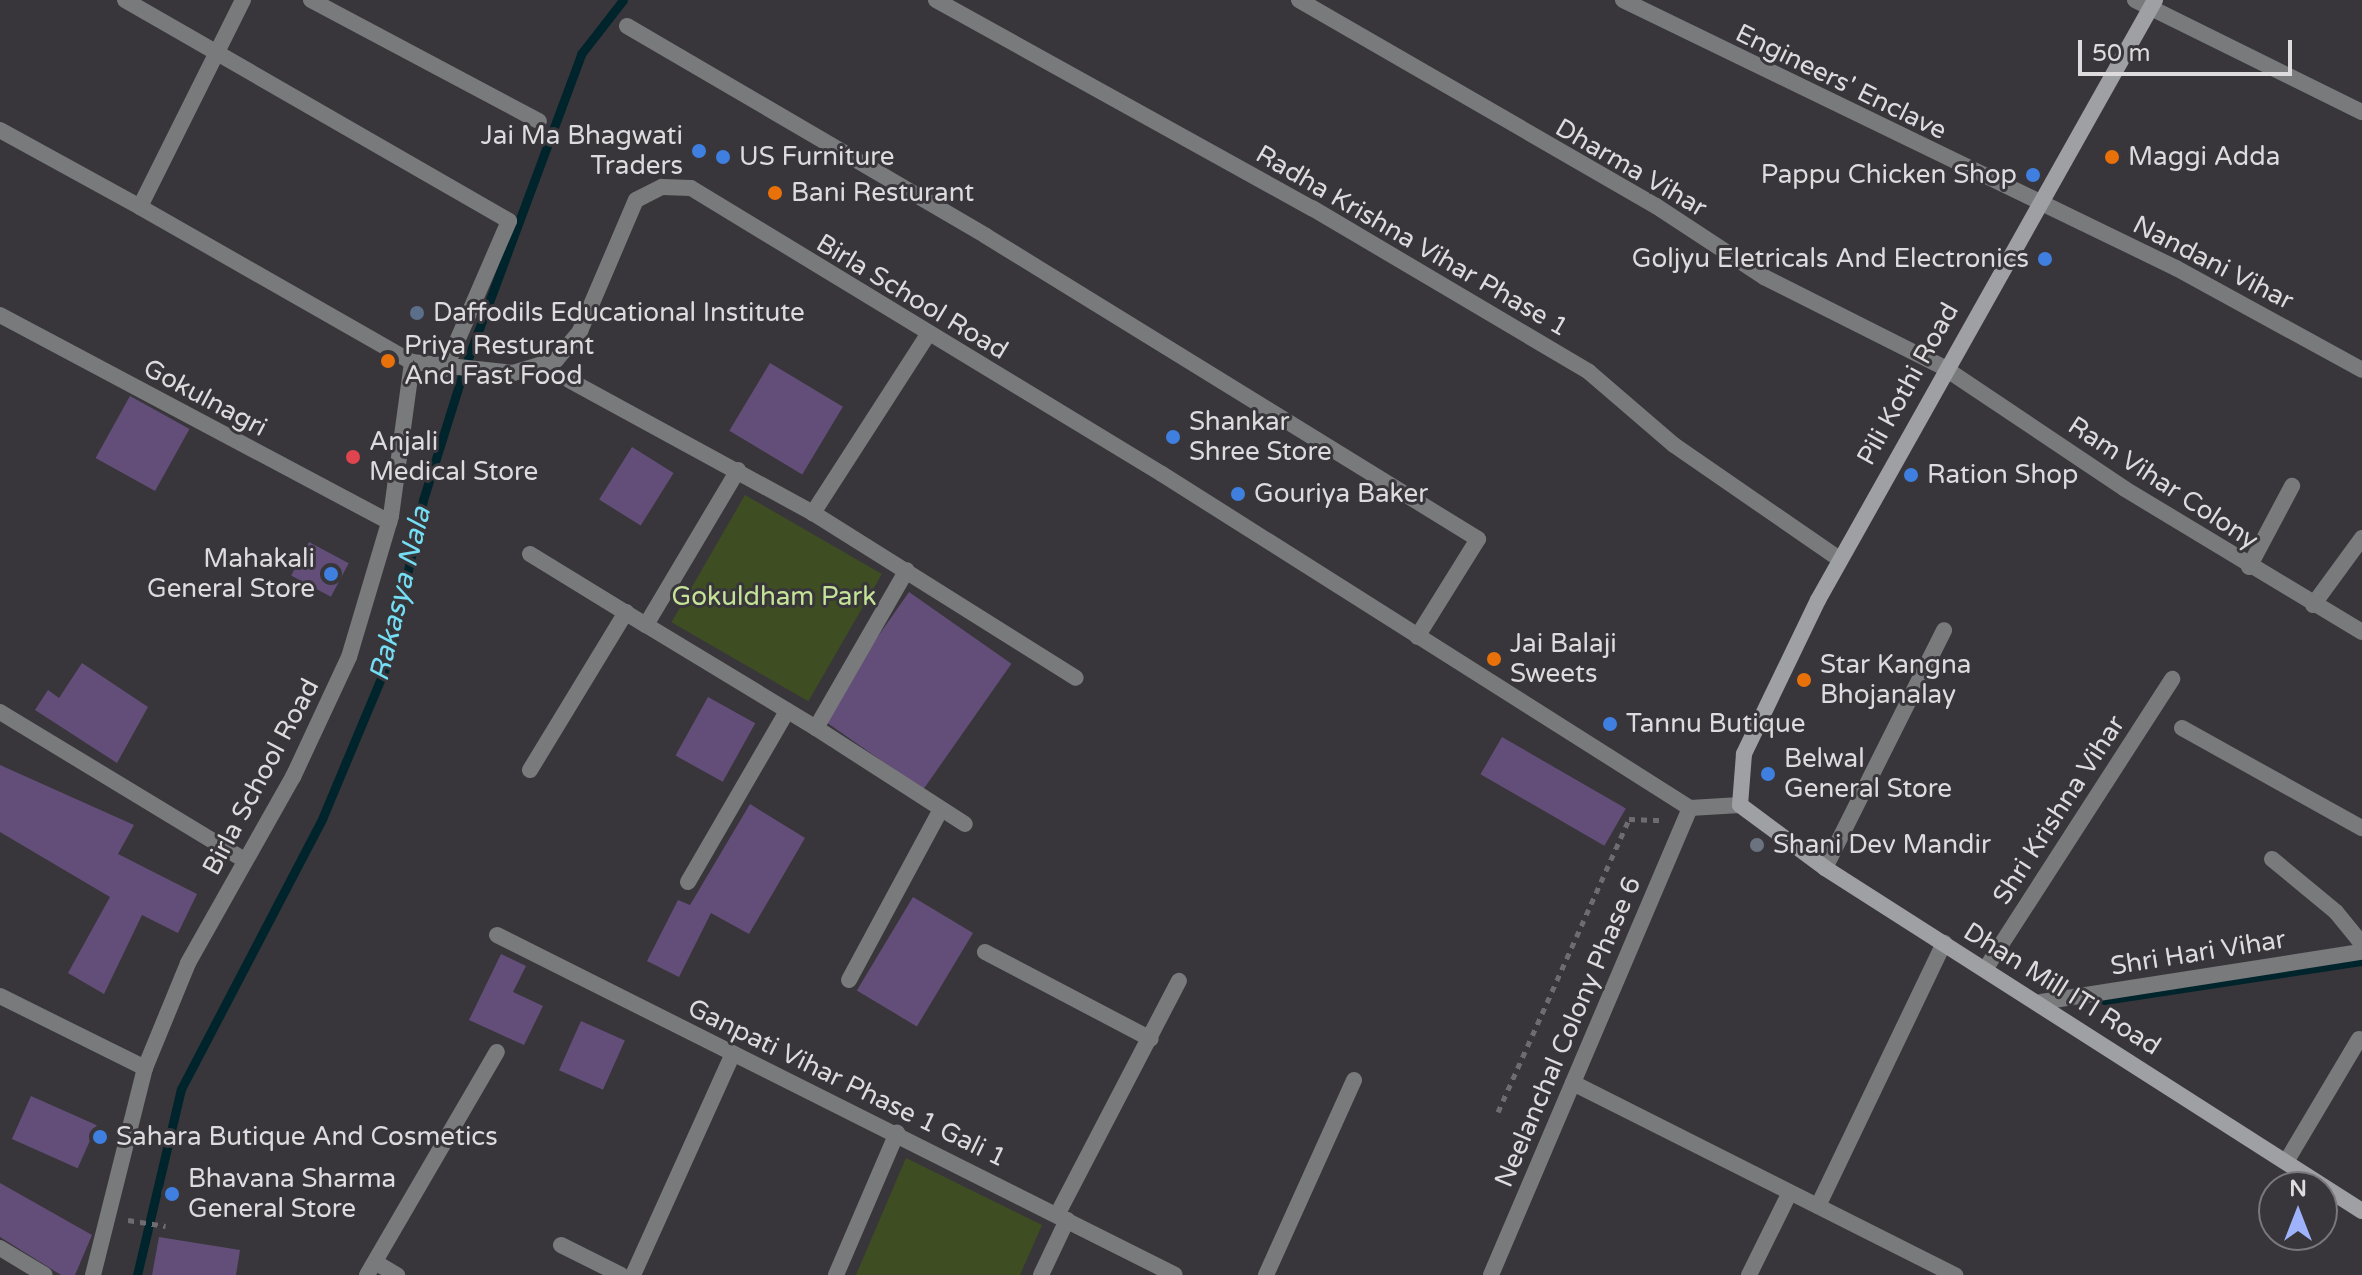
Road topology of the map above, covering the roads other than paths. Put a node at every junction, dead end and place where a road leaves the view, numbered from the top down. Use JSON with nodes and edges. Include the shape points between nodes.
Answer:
{"nodes":[{"id":1,"x":125,"y":0,"type":"edge"},
{"id":2,"x":243,"y":0,"type":"edge"},
{"id":3,"x":311,"y":0,"type":"edge"},
{"id":4,"x":936,"y":0,"type":"edge"},
{"id":5,"x":1299,"y":0,"type":"edge"},
{"id":6,"x":1623,"y":0,"type":"edge"},
{"id":7,"x":2147,"y":2,"type":"edge"},
{"id":8,"x":627,"y":26,"type":"dead end"},
{"id":9,"x":220,"y":55,"type":"junction"},
{"id":10,"x":2362,"y":112,"type":"edge"},
{"id":11,"x":539,"y":121,"type":"dead end"},
{"id":12,"x":0,"y":130,"type":"edge"},
{"id":13,"x":2040,"y":204,"type":"junction"},
{"id":14,"x":140,"y":207,"type":"junction"},
{"id":15,"x":0,"y":315,"type":"edge"},
{"id":16,"x":927,"y":336,"type":"junction"},
{"id":17,"x":412,"y":362,"type":"junction"},
{"id":18,"x":1943,"y":367,"type":"junction"},
{"id":19,"x":449,"y":370,"type":"junction"},
{"id":20,"x":2362,"y":370,"type":"edge"},
{"id":21,"x":569,"y":380,"type":"dead end"},
{"id":22,"x":738,"y":470,"type":"junction"},
{"id":23,"x":2292,"y":486,"type":"dead end"},
{"id":24,"x":813,"y":513,"type":"junction"},
{"id":25,"x":389,"y":522,"type":"junction"},
{"id":26,"x":2362,"y":538,"type":"edge"},
{"id":27,"x":530,"y":554,"type":"dead end"},
{"id":28,"x":1839,"y":559,"type":"junction"},
{"id":29,"x":2249,"y":567,"type":"junction"},
{"id":30,"x":907,"y":570,"type":"junction"},
{"id":31,"x":2313,"y":605,"type":"junction"},
{"id":32,"x":626,"y":612,"type":"junction"},
{"id":33,"x":646,"y":625,"type":"junction"},
{"id":34,"x":1944,"y":630,"type":"dead end"},
{"id":35,"x":2362,"y":632,"type":"edge"},
{"id":36,"x":1417,"y":637,"type":"junction"},
{"id":37,"x":1076,"y":678,"type":"dead end"},
{"id":38,"x":2172,"y":679,"type":"dead end"},
{"id":39,"x":787,"y":711,"type":"junction"},
{"id":40,"x":0,"y":712,"type":"edge"},
{"id":41,"x":816,"y":728,"type":"junction"},
{"id":42,"x":2182,"y":728,"type":"dead end"},
{"id":43,"x":530,"y":770,"type":"dead end"},
{"id":44,"x":1740,"y":805,"type":"junction"},
{"id":45,"x":941,"y":809,"type":"junction"},
{"id":46,"x":1687,"y":815,"type":"junction"},
{"id":47,"x":965,"y":824,"type":"dead end"},
{"id":48,"x":2362,"y":828,"type":"edge"},
{"id":49,"x":243,"y":859,"type":"junction"},
{"id":50,"x":2272,"y":859,"type":"dead end"},
{"id":51,"x":1825,"y":868,"type":"junction"},
{"id":52,"x":688,"y":882,"type":"dead end"},
{"id":53,"x":497,"y":935,"type":"dead end"},
{"id":54,"x":1944,"y":943,"type":"junction"},
{"id":55,"x":2362,"y":944,"type":"edge"},
{"id":56,"x":985,"y":952,"type":"dead end"},
{"id":57,"x":2362,"y":952,"type":"edge"},
{"id":58,"x":1986,"y":968,"type":"junction"},
{"id":59,"x":849,"y":980,"type":"dead end"},
{"id":60,"x":1179,"y":981,"type":"dead end"},
{"id":61,"x":0,"y":996,"type":"edge"},
{"id":62,"x":2041,"y":1002,"type":"junction"},
{"id":63,"x":1151,"y":1039,"type":"junction"},
{"id":64,"x":2359,"y":1039,"type":"dead end"},
{"id":65,"x":497,"y":1052,"type":"dead end"},
{"id":66,"x":733,"y":1054,"type":"junction"},
{"id":67,"x":145,"y":1068,"type":"junction"},
{"id":68,"x":1354,"y":1080,"type":"dead end"},
{"id":69,"x":1573,"y":1083,"type":"junction"},
{"id":70,"x":897,"y":1133,"type":"junction"},
{"id":71,"x":2286,"y":1162,"type":"junction"},
{"id":72,"x":1789,"y":1194,"type":"junction"},
{"id":73,"x":1818,"y":1206,"type":"junction"},
{"id":74,"x":2362,"y":1211,"type":"edge"},
{"id":75,"x":1062,"y":1218,"type":"junction"},
{"id":76,"x":561,"y":1245,"type":"dead end"},
{"id":77,"x":0,"y":1248,"type":"edge"},
{"id":78,"x":371,"y":1269,"type":"edge"},
{"id":79,"x":45,"y":1275,"type":"edge"},
{"id":80,"x":93,"y":1275,"type":"edge"},
{"id":81,"x":397,"y":1275,"type":"edge"},
{"id":82,"x":621,"y":1275,"type":"edge"},
{"id":83,"x":633,"y":1275,"type":"edge"},
{"id":84,"x":836,"y":1275,"type":"edge"},
{"id":85,"x":1041,"y":1275,"type":"edge"},
{"id":86,"x":1175,"y":1275,"type":"edge"},
{"id":87,"x":1266,"y":1275,"type":"edge"},
{"id":88,"x":1491,"y":1275,"type":"edge"},
{"id":89,"x":1749,"y":1275,"type":"edge"},
{"id":90,"x":1955,"y":1275,"type":"edge"}],
"edges":[{"from":1,"to":9,"type":"street"},
{"from":2,"to":9,"type":"street"},
{"from":3,"to":11,"type":"street"},
{"from":4,"to":28,"type":"street","name":"Radha Krishna Vihar Phase 1","via":[[1312,208],[1589,372],[1674,445]]},
{"from":5,"to":18,"type":"street","name":"Dharma Vihar","via":[[1656,206],[1764,277]]},
{"from":6,"to":13,"type":"street","name":"Engineers' Enclave"},
{"from":7,"to":10,"type":"street"},
{"from":7,"to":13,"type":"street","name":"Pili Kothi Road"},
{"from":8,"to":36,"type":"street","via":[[986,236],[1478,539]]},
{"from":9,"to":14,"type":"street"},
{"from":9,"to":19,"type":"street","via":[[509,221]]},
{"from":12,"to":14,"type":"street"},
{"from":13,"to":18,"type":"street","name":"Pili Kothi Road"},
{"from":13,"to":20,"type":"street","name":"Nandani Vihar","via":[[2176,268]]},
{"from":14,"to":17,"type":"street"},
{"from":15,"to":25,"type":"street","name":"Gokulnagri"},
{"from":16,"to":19,"type":"street","name":"Birla School Road","via":[[691,188],[662,187],[636,200],[580,331],[556,360],[513,373]]},
{"from":16,"to":24,"type":"street"},
{"from":16,"to":36,"type":"street","name":"Birla School Road","via":[[1162,474]]},
{"from":17,"to":19,"type":"street","name":"Birla School Road"},
{"from":17,"to":25,"type":"street","name":"Birla School Road"},
{"from":18,"to":28,"type":"street","name":"Pili Kothi Road"},
{"from":18,"to":29,"type":"street","name":"Ram Vihar Colony"},
{"from":21,"to":22,"type":"street"},
{"from":22,"to":24,"type":"street"},
{"from":22,"to":33,"type":"street"},
{"from":23,"to":29,"type":"street"},
{"from":24,"to":30,"type":"street"},
{"from":25,"to":49,"type":"street","name":"Birla School Road","via":[[335,693]]},
{"from":26,"to":31,"type":"street"},
{"from":27,"to":32,"type":"street"},
{"from":28,"to":44,"type":"street","name":"Pili Kothi Road","via":[[1744,754]]},
{"from":29,"to":31,"type":"street","name":"Ram Vihar Colony"},
{"from":30,"to":37,"type":"street"},
{"from":30,"to":41,"type":"street"},
{"from":31,"to":35,"type":"street","name":"Ram Vihar Colony"},
{"from":32,"to":33,"type":"street"},
{"from":32,"to":43,"type":"street"},
{"from":33,"to":39,"type":"street"},
{"from":34,"to":51,"type":"street"},
{"from":36,"to":46,"type":"street","name":"Birla School Road"},
{"from":38,"to":58,"type":"street","name":"Shri Krishna Vihar"},
{"from":39,"to":41,"type":"street"},
{"from":39,"to":52,"type":"street"},
{"from":40,"to":49,"type":"street"},
{"from":41,"to":45,"type":"street"},
{"from":42,"to":48,"type":"street"},
{"from":44,"to":46,"type":"street"},
{"from":44,"to":51,"type":"street","name":"Dhan Mill ITI Road"},
{"from":45,"to":47,"type":"street"},
{"from":45,"to":59,"type":"street"},
{"from":46,"to":69,"type":"street","name":"Neelanchal Colony Phase 6"},
{"from":49,"to":67,"type":"street","name":"Birla School Road","via":[[188,963]]},
{"from":50,"to":55,"type":"street","via":[[2336,912]]},
{"from":51,"to":54,"type":"street","name":"Dhan Mill ITI Road"},
{"from":53,"to":66,"type":"street","name":"Ganpati Vihar Phase 1 Gali 1"},
{"from":54,"to":58,"type":"street","name":"Dhan Mill ITI Road"},
{"from":54,"to":73,"type":"street"},
{"from":56,"to":63,"type":"street"},
{"from":57,"to":62,"type":"street","name":"Shri Hari Vihar"},
{"from":58,"to":62,"type":"street","name":"Dhan Mill ITI Road"},
{"from":60,"to":63,"type":"street"},
{"from":61,"to":67,"type":"street"},
{"from":62,"to":71,"type":"street","name":"Dhan Mill ITI Road"},
{"from":63,"to":75,"type":"street"},
{"from":64,"to":71,"type":"street"},
{"from":65,"to":78,"type":"street"},
{"from":66,"to":70,"type":"street","name":"Ganpati Vihar Phase 1 Gali 1"},
{"from":66,"to":83,"type":"street"},
{"from":67,"to":80,"type":"street","name":"Birla School Road"},
{"from":68,"to":87,"type":"street"},
{"from":69,"to":72,"type":"street"},
{"from":69,"to":88,"type":"street","name":"Neelanchal Colony Phase 6"},
{"from":70,"to":75,"type":"street","name":"Ganpati Vihar Phase 1 Gali 1"},
{"from":70,"to":84,"type":"street"},
{"from":71,"to":74,"type":"street","name":"Dhan Mill ITI Road"},
{"from":72,"to":73,"type":"street"},
{"from":72,"to":89,"type":"street"},
{"from":73,"to":90,"type":"street"},
{"from":75,"to":85,"type":"street"},
{"from":75,"to":86,"type":"street","name":"Ganpati Vihar Phase 1 Gali 1"},
{"from":76,"to":82,"type":"street"},
{"from":77,"to":79,"type":"street"},
{"from":78,"to":81,"type":"street"}]}
